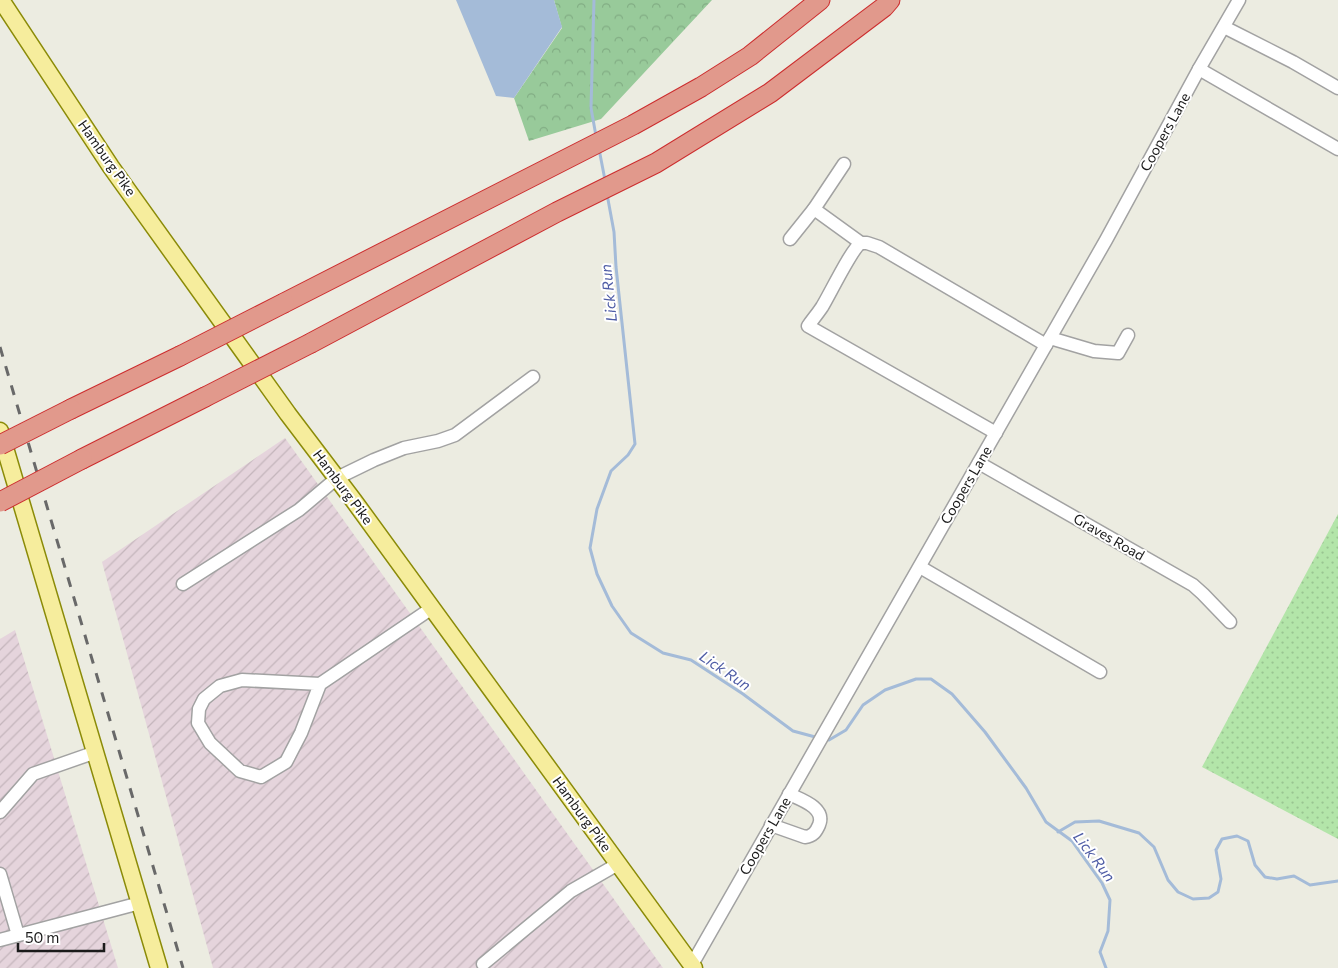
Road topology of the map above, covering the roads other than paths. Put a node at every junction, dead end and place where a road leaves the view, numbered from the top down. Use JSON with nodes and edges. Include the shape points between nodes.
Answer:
{"nodes":[{"id":1,"x":820,"y":0,"type":"edge"},
{"id":2,"x":890,"y":0,"type":"edge"},
{"id":3,"x":1239,"y":0,"type":"edge"},
{"id":4,"x":3,"y":1,"type":"edge"},
{"id":5,"x":1224,"y":27,"type":"junction"},
{"id":6,"x":1199,"y":70,"type":"junction"},
{"id":7,"x":1338,"y":88,"type":"edge"},
{"id":8,"x":1338,"y":149,"type":"edge"},
{"id":9,"x":844,"y":164,"type":"dead end"},
{"id":10,"x":814,"y":209,"type":"junction"},
{"id":11,"x":790,"y":239,"type":"dead end"},
{"id":12,"x":861,"y":243,"type":"junction"},
{"id":13,"x":1128,"y":335,"type":"dead end"},
{"id":14,"x":1048,"y":342,"type":"junction"},
{"id":15,"x":533,"y":378,"type":"dead end"},
{"id":16,"x":0,"y":431,"type":"edge"},
{"id":17,"x":996,"y":433,"type":"junction"},
{"id":18,"x":0,"y":445,"type":"edge"},
{"id":19,"x":979,"y":463,"type":"junction"},
{"id":20,"x":337,"y":478,"type":"junction"},
{"id":21,"x":0,"y":502,"type":"edge"},
{"id":22,"x":920,"y":566,"type":"junction"},
{"id":23,"x":182,"y":584,"type":"dead end"},
{"id":24,"x":432,"y":608,"type":"junction"},
{"id":25,"x":1230,"y":622,"type":"dead end"},
{"id":26,"x":1100,"y":672,"type":"dead end"},
{"id":27,"x":320,"y":684,"type":"junction"},
{"id":28,"x":96,"y":752,"type":"junction"},
{"id":29,"x":789,"y":794,"type":"junction"},
{"id":30,"x":0,"y":812,"type":"edge"},
{"id":31,"x":771,"y":825,"type":"junction"},
{"id":32,"x":618,"y":864,"type":"junction"},
{"id":33,"x":0,"y":874,"type":"edge"},
{"id":34,"x":140,"y":903,"type":"junction"},
{"id":35,"x":18,"y":935,"type":"junction"},
{"id":36,"x":0,"y":940,"type":"edge"},
{"id":37,"x":483,"y":964,"type":"dead end"},
{"id":38,"x":692,"y":967,"type":"edge"},
{"id":39,"x":159,"y":968,"type":"edge"}],
"edges":[{"from":1,"to":18,"type":"highway","bridge":true,"via":[[750,56],[632,125]]},
{"from":2,"to":21,"type":"highway","bridge":true,"via":[[884,8],[770,93],[656,163]]},
{"from":3,"to":5,"type":"street","name":"Coopers Lane"},
{"from":4,"to":20,"type":"main road","name":"Hamburg Pike","via":[[111,167]]},
{"from":5,"to":6,"type":"street","name":"Coopers Lane"},
{"from":5,"to":7,"type":"street"},
{"from":6,"to":8,"type":"street"},
{"from":6,"to":14,"type":"street","name":"Coopers Lane"},
{"from":9,"to":10,"type":"street"},
{"from":10,"to":11,"type":"street"},
{"from":10,"to":12,"type":"street"},
{"from":12,"to":14,"type":"street","via":[[879,247]]},
{"from":12,"to":17,"type":"street","via":[[851,254],[831,293],[808,326]]},
{"from":13,"to":14,"type":"street","via":[[1118,353]]},
{"from":14,"to":17,"type":"street","name":"Coopers Lane"},
{"from":15,"to":20,"type":"street","via":[[455,435],[404,448]]},
{"from":16,"to":28,"type":"main road"},
{"from":17,"to":19,"type":"street","name":"Coopers Lane"},
{"from":19,"to":22,"type":"street","name":"Coopers Lane"},
{"from":19,"to":25,"type":"street","name":"Graves Road","via":[[1193,586]]},
{"from":20,"to":23,"type":"street","via":[[299,510]]},
{"from":20,"to":24,"type":"main road","name":"Hamburg Pike"},
{"from":22,"to":26,"type":"street"},
{"from":22,"to":29,"type":"street","name":"Coopers Lane"},
{"from":24,"to":27,"type":"street"},
{"from":24,"to":32,"type":"main road","name":"Hamburg Pike"},
{"from":27,"to":27,"type":"street","via":[[286,762],[260,777],[240,772],[210,743],[198,723],[204,699],[220,686],[242,680]]},
{"from":28,"to":30,"type":"street","via":[[33,774]]},
{"from":28,"to":34,"type":"main road"},
{"from":29,"to":31,"type":"street","name":"Coopers Lane"},
{"from":29,"to":31,"type":"street","via":[[819,812],[821,820],[817,831],[805,837]]},
{"from":31,"to":38,"type":"street","name":"Coopers Lane"},
{"from":32,"to":37,"type":"street","via":[[571,891]]},
{"from":32,"to":38,"type":"main road","name":"Hamburg Pike"},
{"from":33,"to":35,"type":"street"},
{"from":34,"to":35,"type":"street"},
{"from":34,"to":39,"type":"main road"},
{"from":35,"to":36,"type":"street"}]}
